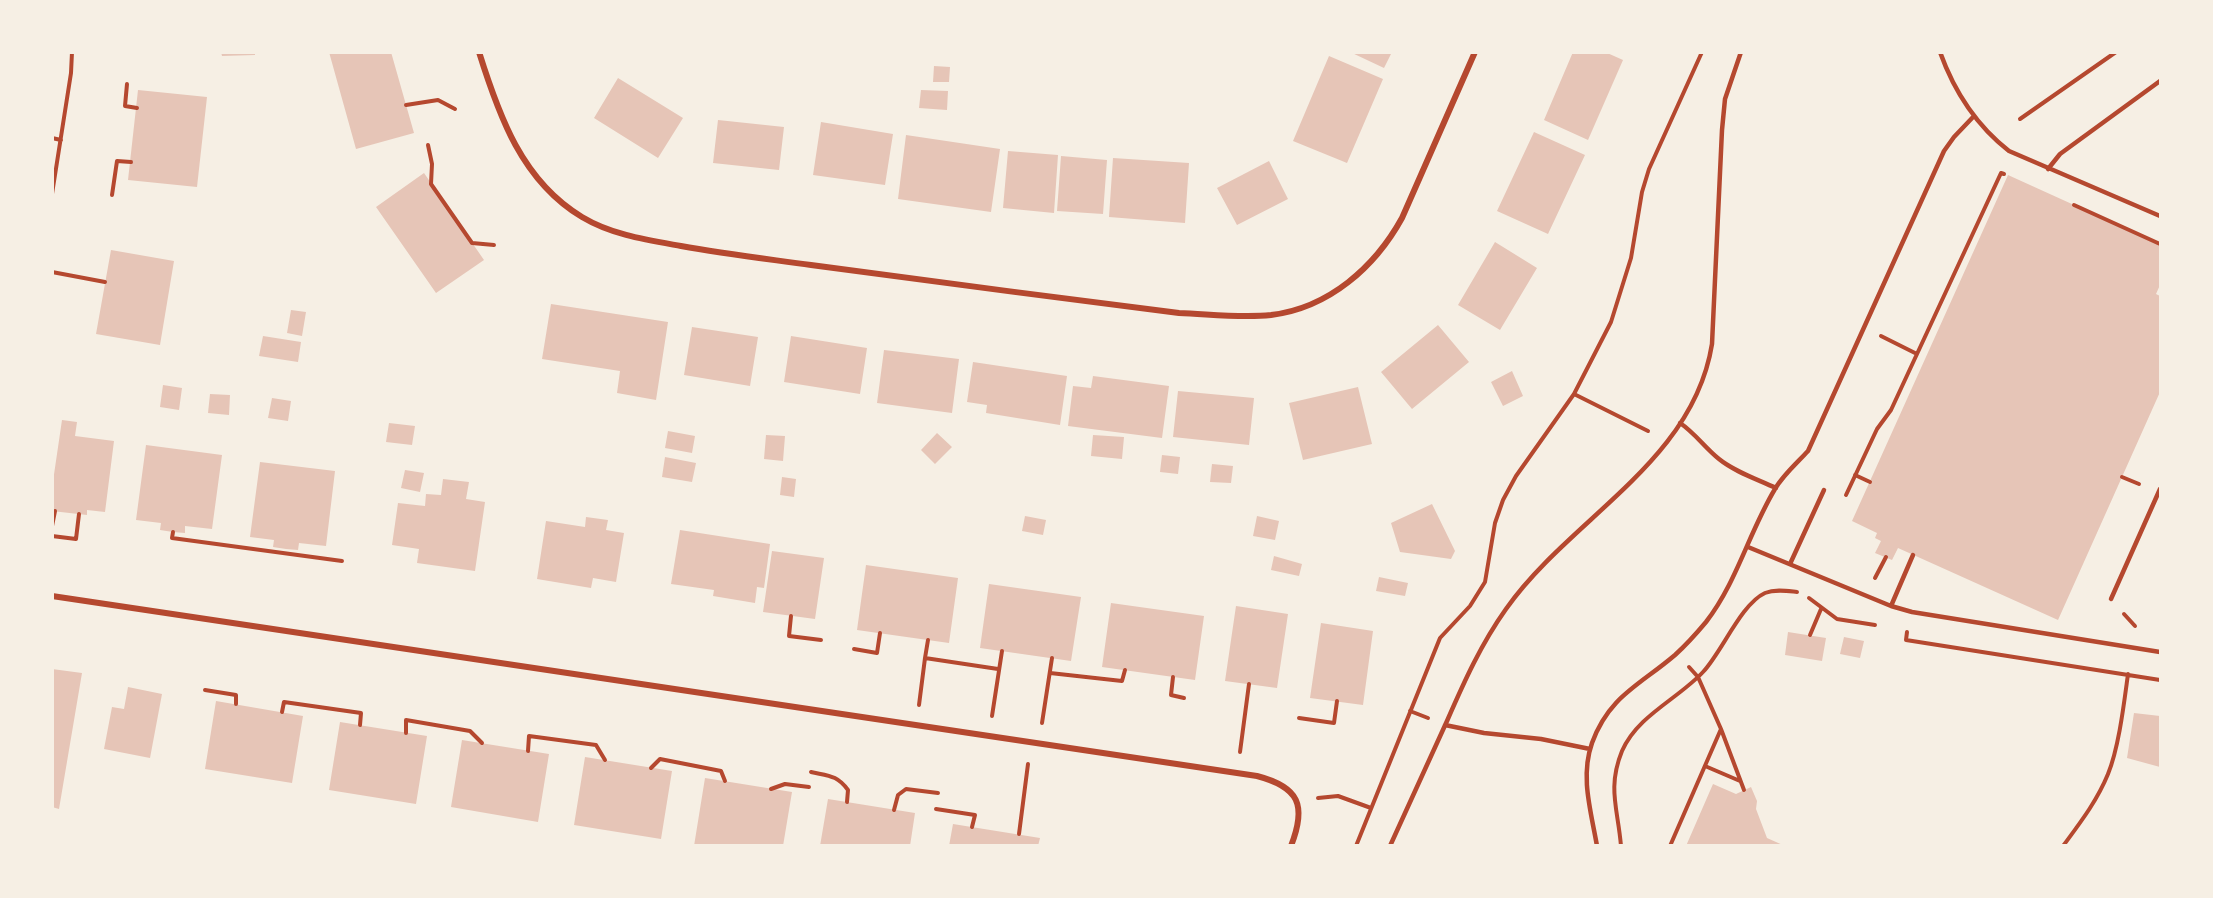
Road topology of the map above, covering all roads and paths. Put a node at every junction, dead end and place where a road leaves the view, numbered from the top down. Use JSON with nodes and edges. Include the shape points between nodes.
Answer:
{"nodes":[{"id":1,"x":72,"y":52,"type":"edge"},
{"id":2,"x":479,"y":52,"type":"edge"},
{"id":3,"x":1475,"y":52,"type":"edge"},
{"id":4,"x":1702,"y":52,"type":"edge"},
{"id":5,"x":1741,"y":52,"type":"edge"},
{"id":6,"x":1940,"y":52,"type":"edge"},
{"id":7,"x":2116,"y":52,"type":"edge"},
{"id":8,"x":2160,"y":81,"type":"edge"},
{"id":9,"x":127,"y":84,"type":"dead end"},
{"id":10,"x":406,"y":105,"type":"dead end"},
{"id":11,"x":136,"y":108,"type":"dead end"},
{"id":12,"x":455,"y":109,"type":"dead end"},
{"id":13,"x":1974,"y":116,"type":"junction"},
{"id":14,"x":2020,"y":118,"type":"dead end"},
{"id":15,"x":52,"y":138,"type":"edge"},
{"id":16,"x":61,"y":140,"type":"junction"},
{"id":17,"x":428,"y":145,"type":"dead end"},
{"id":18,"x":130,"y":162,"type":"dead end"},
{"id":19,"x":2049,"y":169,"type":"junction"},
{"id":20,"x":2008,"y":175,"type":"dead end"},
{"id":21,"x":52,"y":194,"type":"edge"},
{"id":22,"x":112,"y":195,"type":"dead end"},
{"id":23,"x":2071,"y":203,"type":"dead end"},
{"id":24,"x":2160,"y":216,"type":"edge"},
{"id":25,"x":2160,"y":244,"type":"edge"},
{"id":26,"x":494,"y":245,"type":"dead end"},
{"id":27,"x":52,"y":272,"type":"edge"},
{"id":28,"x":105,"y":282,"type":"dead end"},
{"id":29,"x":1905,"y":347,"type":"dead end"},
{"id":30,"x":1917,"y":354,"type":"junction"},
{"id":31,"x":1574,"y":394,"type":"junction"},
{"id":32,"x":1680,"y":423,"type":"junction"},
{"id":33,"x":1668,"y":441,"type":"junction"},
{"id":34,"x":1855,"y":475,"type":"junction"},
{"id":35,"x":1870,"y":482,"type":"dead end"},
{"id":36,"x":1776,"y":488,"type":"junction"},
{"id":37,"x":2160,"y":489,"type":"edge"},
{"id":38,"x":1824,"y":490,"type":"dead end"},
{"id":39,"x":1841,"y":505,"type":"dead end"},
{"id":40,"x":55,"y":511,"type":"dead end"},
{"id":41,"x":79,"y":514,"type":"dead end"},
{"id":42,"x":52,"y":526,"type":"edge"},
{"id":43,"x":173,"y":532,"type":"dead end"},
{"id":44,"x":52,"y":536,"type":"edge"},
{"id":45,"x":1748,"y":547,"type":"junction"},
{"id":46,"x":1913,"y":555,"type":"dead end"},
{"id":47,"x":1886,"y":557,"type":"dead end"},
{"id":48,"x":342,"y":561,"type":"dead end"},
{"id":49,"x":1790,"y":564,"type":"junction"},
{"id":50,"x":1876,"y":577,"type":"dead end"},
{"id":51,"x":52,"y":596,"type":"edge"},
{"id":52,"x":2110,"y":599,"type":"dead end"},
{"id":53,"x":1891,"y":606,"type":"junction"},
{"id":54,"x":1821,"y":609,"type":"junction"},
{"id":55,"x":791,"y":616,"type":"dead end"},
{"id":56,"x":1884,"y":626,"type":"dead end"},
{"id":57,"x":1907,"y":630,"type":"dead end"},
{"id":58,"x":880,"y":633,"type":"dead end"},
{"id":59,"x":1810,"y":635,"type":"dead end"},
{"id":60,"x":821,"y":640,"type":"dead end"},
{"id":61,"x":928,"y":640,"type":"dead end"},
{"id":62,"x":854,"y":649,"type":"dead end"},
{"id":63,"x":1002,"y":651,"type":"dead end"},
{"id":64,"x":2160,"y":652,"type":"edge"},
{"id":65,"x":925,"y":658,"type":"junction"},
{"id":66,"x":1052,"y":658,"type":"dead end"},
{"id":67,"x":2129,"y":666,"type":"dead end"},
{"id":68,"x":998,"y":669,"type":"junction"},
{"id":69,"x":1125,"y":670,"type":"dead end"},
{"id":70,"x":1050,"y":673,"type":"junction"},
{"id":71,"x":2128,"y":675,"type":"junction"},
{"id":72,"x":1173,"y":677,"type":"dead end"},
{"id":73,"x":1698,"y":677,"type":"junction"},
{"id":74,"x":2160,"y":680,"type":"edge"},
{"id":75,"x":1249,"y":684,"type":"dead end"},
{"id":76,"x":205,"y":690,"type":"dead end"},
{"id":77,"x":1184,"y":698,"type":"dead end"},
{"id":78,"x":1337,"y":701,"type":"dead end"},
{"id":79,"x":236,"y":704,"type":"dead end"},
{"id":80,"x":282,"y":712,"type":"dead end"},
{"id":81,"x":1299,"y":718,"type":"dead end"},
{"id":82,"x":360,"y":725,"type":"dead end"},
{"id":83,"x":916,"y":725,"type":"junction"},
{"id":84,"x":1445,"y":725,"type":"junction"},
{"id":85,"x":1721,"y":729,"type":"junction"},
{"id":86,"x":406,"y":732,"type":"dead end"},
{"id":87,"x":990,"y":736,"type":"junction"},
{"id":88,"x":1032,"y":742,"type":"junction"},
{"id":89,"x":482,"y":743,"type":"dead end"},
{"id":90,"x":1039,"y":743,"type":"junction"},
{"id":91,"x":1590,"y":749,"type":"junction"},
{"id":92,"x":528,"y":751,"type":"dead end"},
{"id":93,"x":605,"y":760,"type":"dead end"},
{"id":94,"x":1704,"y":766,"type":"junction"},
{"id":95,"x":651,"y":768,"type":"dead end"},
{"id":96,"x":811,"y":772,"type":"dead end"},
{"id":97,"x":1237,"y":773,"type":"junction"},
{"id":98,"x":725,"y":781,"type":"dead end"},
{"id":99,"x":1741,"y":781,"type":"junction"},
{"id":100,"x":809,"y":787,"type":"dead end"},
{"id":101,"x":771,"y":789,"type":"dead end"},
{"id":102,"x":1744,"y":790,"type":"dead end"},
{"id":103,"x":938,"y":793,"type":"dead end"},
{"id":104,"x":1338,"y":796,"type":"dead end"},
{"id":105,"x":847,"y":802,"type":"dead end"},
{"id":106,"x":936,"y":808,"type":"dead end"},
{"id":107,"x":1371,"y":808,"type":"junction"},
{"id":108,"x":894,"y":810,"type":"dead end"},
{"id":109,"x":972,"y":827,"type":"dead end"},
{"id":110,"x":1019,"y":834,"type":"dead end"},
{"id":111,"x":1291,"y":846,"type":"edge"},
{"id":112,"x":1356,"y":846,"type":"edge"},
{"id":113,"x":1390,"y":846,"type":"edge"},
{"id":114,"x":1597,"y":846,"type":"edge"},
{"id":115,"x":1621,"y":846,"type":"edge"},
{"id":116,"x":1670,"y":846,"type":"edge"},
{"id":117,"x":2063,"y":846,"type":"edge"}],
"edges":[{"from":1,"to":16,"type":"path"},
{"from":2,"to":3,"type":"street","via":[[500,115],[524,161],[561,202],[600,227],[660,242],[788,262],[1179,313],[1244,316],[1293,311],[1317,301],[1358,275],[1378,255],[1402,218]]},
{"from":4,"to":31,"type":"path","via":[[1649,169],[1630,258],[1611,322]]},
{"from":5,"to":32,"type":"lane","via":[[1725,99],[1709,363]]},
{"from":6,"to":13,"type":"lane"},
{"from":7,"to":14,"type":"path"},
{"from":8,"to":19,"type":"lane","via":[[2060,154]]},
{"from":9,"to":11,"type":"path","via":[[125,106]]},
{"from":10,"to":12,"type":"path","via":[[438,100]]},
{"from":13,"to":19,"type":"lane","via":[[2009,151]]},
{"from":13,"to":36,"type":"lane","via":[[1944,151],[1808,452]]},
{"from":15,"to":16,"type":"path"},
{"from":16,"to":21,"type":"path"},
{"from":17,"to":26,"type":"path","via":[[431,184],[472,243]]},
{"from":18,"to":22,"type":"path","via":[[117,161]]},
{"from":19,"to":24,"type":"lane"},
{"from":20,"to":30,"type":"path","via":[[2001,173]]},
{"from":23,"to":25,"type":"path"},
{"from":27,"to":28,"type":"path"},
{"from":29,"to":30,"type":"path"},
{"from":30,"to":34,"type":"path"},
{"from":31,"to":33,"type":"path"},
{"from":31,"to":107,"type":"path","via":[[1503,500],[1485,582],[1470,606],[1440,638]]},
{"from":32,"to":33,"type":"lane"},
{"from":32,"to":36,"type":"lane","via":[[1717,458]]},
{"from":33,"to":84,"type":"lane","via":[[1643,472],[1521,588],[1489,634]]},
{"from":34,"to":35,"type":"path"},
{"from":34,"to":39,"type":"path"},
{"from":36,"to":45,"type":"lane"},
{"from":37,"to":52,"type":"lane"},
{"from":38,"to":49,"type":"lane"},
{"from":40,"to":42,"type":"path"},
{"from":41,"to":44,"type":"path","via":[[76,539]]},
{"from":43,"to":48,"type":"path","via":[[172,538]]},
{"from":45,"to":49,"type":"lane"},
{"from":45,"to":91,"type":"lane","via":[[1707,620],[1674,656],[1609,710]]},
{"from":46,"to":53,"type":"lane"},
{"from":47,"to":50,"type":"path"},
{"from":49,"to":53,"type":"lane"},
{"from":51,"to":83,"type":"street"},
{"from":53,"to":64,"type":"lane"},
{"from":54,"to":56,"type":"path","via":[[1837,619]]},
{"from":54,"to":59,"type":"path"},
{"from":54,"to":73,"type":"path","via":[[1799,593],[1765,593],[1749,606]]},
{"from":55,"to":60,"type":"path","via":[[789,636]]},
{"from":57,"to":71,"type":"path","via":[[1906,640]]},
{"from":58,"to":62,"type":"path","via":[[877,653]]},
{"from":61,"to":65,"type":"path"},
{"from":63,"to":68,"type":"path"},
{"from":65,"to":68,"type":"path"},
{"from":65,"to":83,"type":"path"},
{"from":66,"to":70,"type":"path"},
{"from":67,"to":71,"type":"path"},
{"from":68,"to":87,"type":"path"},
{"from":69,"to":70,"type":"path","via":[[1122,681]]},
{"from":70,"to":90,"type":"path"},
{"from":71,"to":74,"type":"path"},
{"from":71,"to":117,"type":"path","via":[[2108,773],[2091,808]]},
{"from":72,"to":77,"type":"path","via":[[1170,695]]},
{"from":73,"to":85,"type":"path"},
{"from":73,"to":115,"type":"path","via":[[1639,726],[1623,749],[1613,789]]},
{"from":75,"to":97,"type":"path"},
{"from":76,"to":79,"type":"path","via":[[236,695]]},
{"from":78,"to":81,"type":"path","via":[[1334,723]]},
{"from":80,"to":82,"type":"path","via":[[284,702],[361,713]]},
{"from":83,"to":87,"type":"street"},
{"from":84,"to":91,"type":"lane"},
{"from":84,"to":113,"type":"lane"},
{"from":85,"to":94,"type":"path"},
{"from":85,"to":99,"type":"path"},
{"from":86,"to":89,"type":"path","via":[[406,720],[470,731]]},
{"from":87,"to":88,"type":"street"},
{"from":88,"to":90,"type":"street"},
{"from":88,"to":110,"type":"path"},
{"from":90,"to":97,"type":"street"},
{"from":91,"to":114,"type":"lane","via":[[1586,780]]},
{"from":92,"to":93,"type":"path","via":[[529,736],[596,745]]},
{"from":94,"to":99,"type":"path"},
{"from":94,"to":116,"type":"path"},
{"from":95,"to":98,"type":"path","via":[[660,759],[721,771]]},
{"from":96,"to":105,"type":"path","via":[[837,777],[848,790]]},
{"from":97,"to":111,"type":"street","via":[[1279,783],[1293,794],[1299,824]]},
{"from":99,"to":102,"type":"path"},
{"from":100,"to":101,"type":"path","via":[[785,784]]},
{"from":103,"to":108,"type":"path","via":[[906,789],[898,795]]},
{"from":104,"to":107,"type":"path"},
{"from":106,"to":109,"type":"path","via":[[975,814]]},
{"from":107,"to":112,"type":"path"}]}
